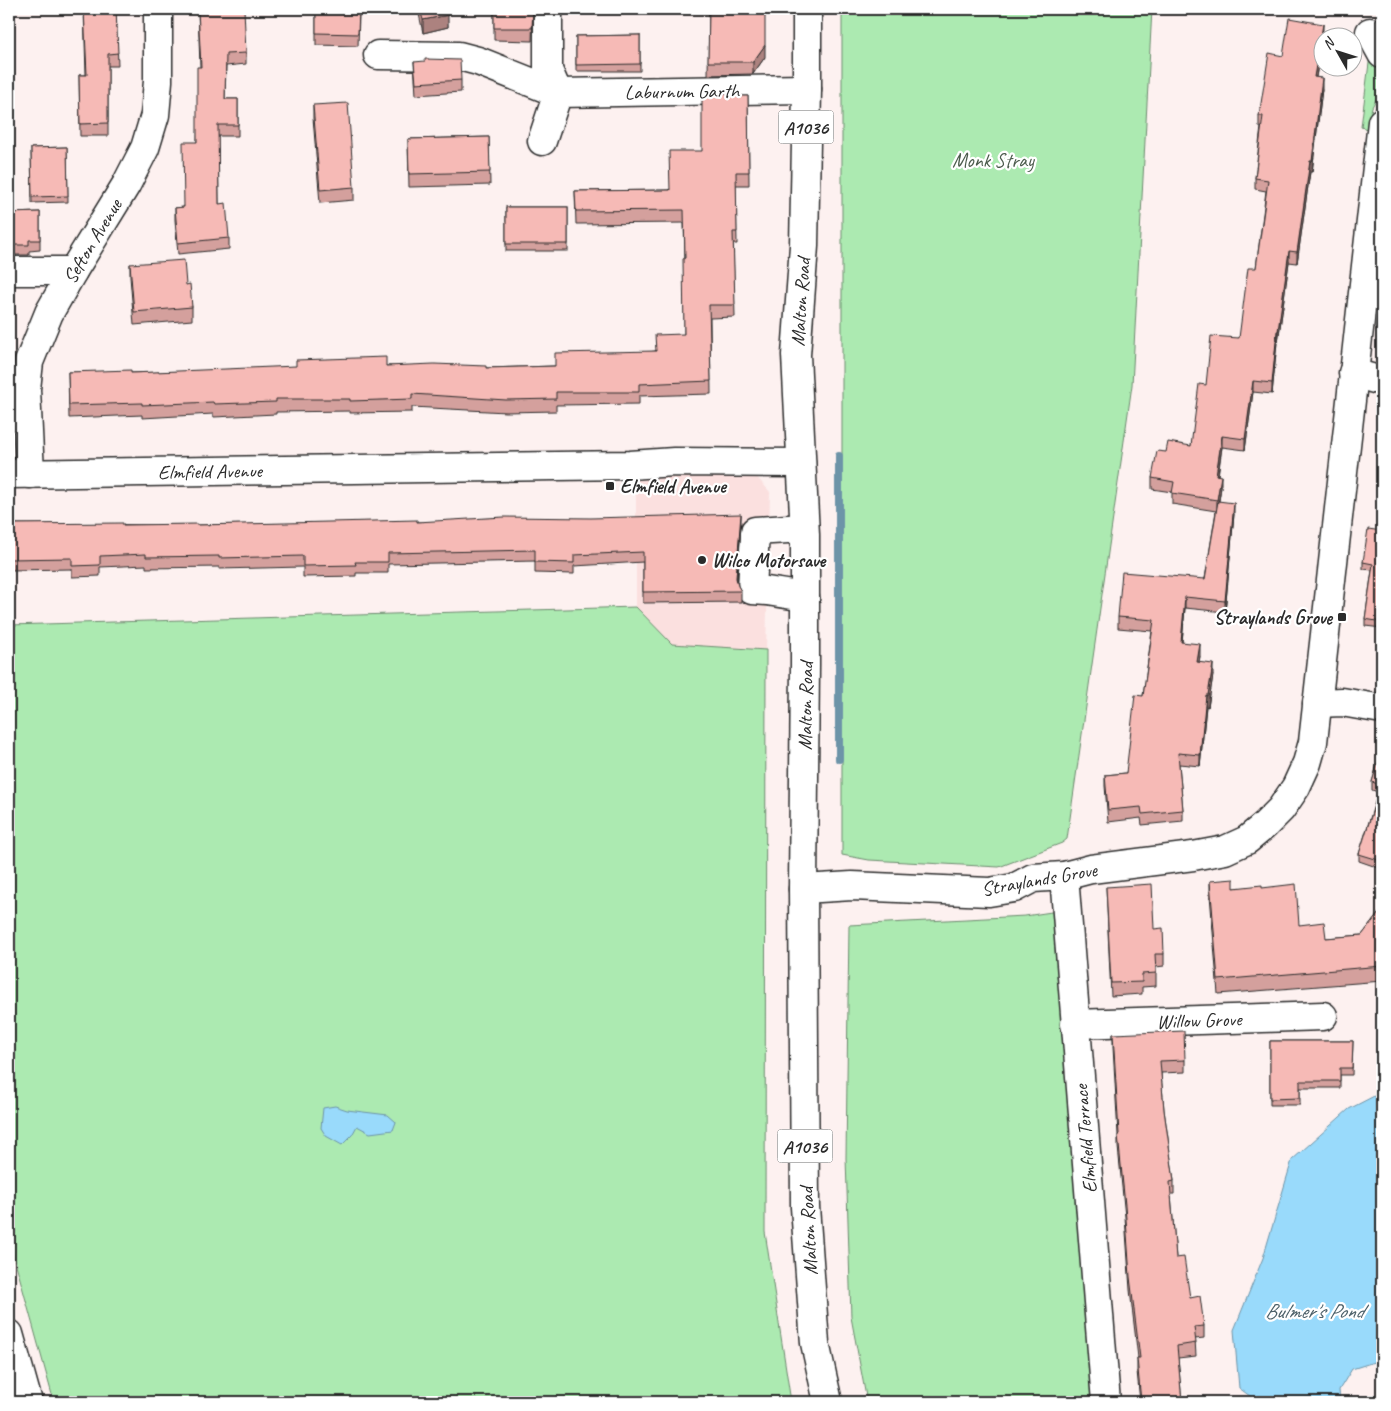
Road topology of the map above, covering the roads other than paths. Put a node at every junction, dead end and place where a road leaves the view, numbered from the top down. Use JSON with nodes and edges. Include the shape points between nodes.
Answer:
{"nodes":[{"id":1,"x":158,"y":9,"type":"edge"},
{"id":2,"x":548,"y":9,"type":"edge"},
{"id":3,"x":807,"y":9,"type":"edge"},
{"id":4,"x":378,"y":55,"type":"dead end"},
{"id":5,"x":807,"y":89,"type":"junction"},
{"id":6,"x":558,"y":93,"type":"junction"},
{"id":7,"x":1382,"y":122,"type":"edge"},
{"id":8,"x":542,"y":141,"type":"dead end"},
{"id":9,"x":9,"y":271,"type":"edge"},
{"id":10,"x":73,"y":272,"type":"junction"},
{"id":11,"x":1353,"y":373,"type":"junction"},
{"id":12,"x":1382,"y":381,"type":"edge"},
{"id":13,"x":800,"y":463,"type":"junction"},
{"id":14,"x":19,"y":474,"type":"edge"},
{"id":15,"x":804,"y":528,"type":"junction"},
{"id":16,"x":805,"y":597,"type":"junction"},
{"id":17,"x":1318,"y":703,"type":"junction"},
{"id":18,"x":1382,"y":709,"type":"edge"},
{"id":19,"x":1064,"y":876,"type":"junction"},
{"id":20,"x":803,"y":889,"type":"junction"},
{"id":21,"x":1323,"y":1016,"type":"dead end"},
{"id":22,"x":1075,"y":1024,"type":"junction"},
{"id":23,"x":9,"y":1334,"type":"edge"},
{"id":24,"x":28,"y":1402,"type":"edge"},
{"id":25,"x":828,"y":1402,"type":"edge"},
{"id":26,"x":1106,"y":1402,"type":"edge"}],
"edges":[{"from":1,"to":10,"type":"street","name":"Sefton Avenue","via":[[156,115],[145,148],[126,185]]},
{"from":2,"to":6,"type":"street","via":[[548,70]]},
{"from":3,"to":5,"type":"street","name":"Malton Road","number":"A1036"},
{"from":4,"to":6,"type":"street","via":[[459,56]]},
{"from":5,"to":6,"type":"street","name":"Laburnum Garth"},
{"from":5,"to":13,"type":"street","name":"Malton Road","number":"A1036","via":[[804,246],[796,355]]},
{"from":6,"to":8,"type":"street"},
{"from":7,"to":11,"type":"street","name":"Straylands Grove"},
{"from":9,"to":10,"type":"street"},
{"from":10,"to":14,"type":"street","name":"Sefton Avenue","via":[[49,313],[29,362]]},
{"from":11,"to":12,"type":"street"},
{"from":11,"to":17,"type":"street","name":"Straylands Grove"},
{"from":13,"to":14,"type":"street","name":"Elmfield Avenue","via":[[674,462]]},
{"from":13,"to":15,"type":"street","name":"Malton Road","number":"A1036"},
{"from":15,"to":16,"type":"street","name":"Malton Road","number":"A1036"},
{"from":15,"to":16,"type":"street","via":[[754,531],[752,590]]},
{"from":16,"to":20,"type":"street","name":"Malton Road","number":"A1036"},
{"from":17,"to":18,"type":"street","via":[[1342,702]]},
{"from":17,"to":19,"type":"street","name":"Straylands Grove","via":[[1313,742],[1296,787],[1265,826],[1246,840],[1225,850],[1091,869]]},
{"from":19,"to":20,"type":"street","name":"Straylands Grove","via":[[1033,878],[1014,888],[989,892],[852,886]]},
{"from":19,"to":22,"type":"street","name":"Elmfield Terrace"},
{"from":20,"to":25,"type":"street","name":"Malton Road","number":"A1036","via":[[805,1207],[815,1343]]},
{"from":21,"to":22,"type":"street","name":"Willow Grove"},
{"from":22,"to":26,"type":"street","name":"Elmfield Terrace"},
{"from":23,"to":24,"type":"street"}]}
